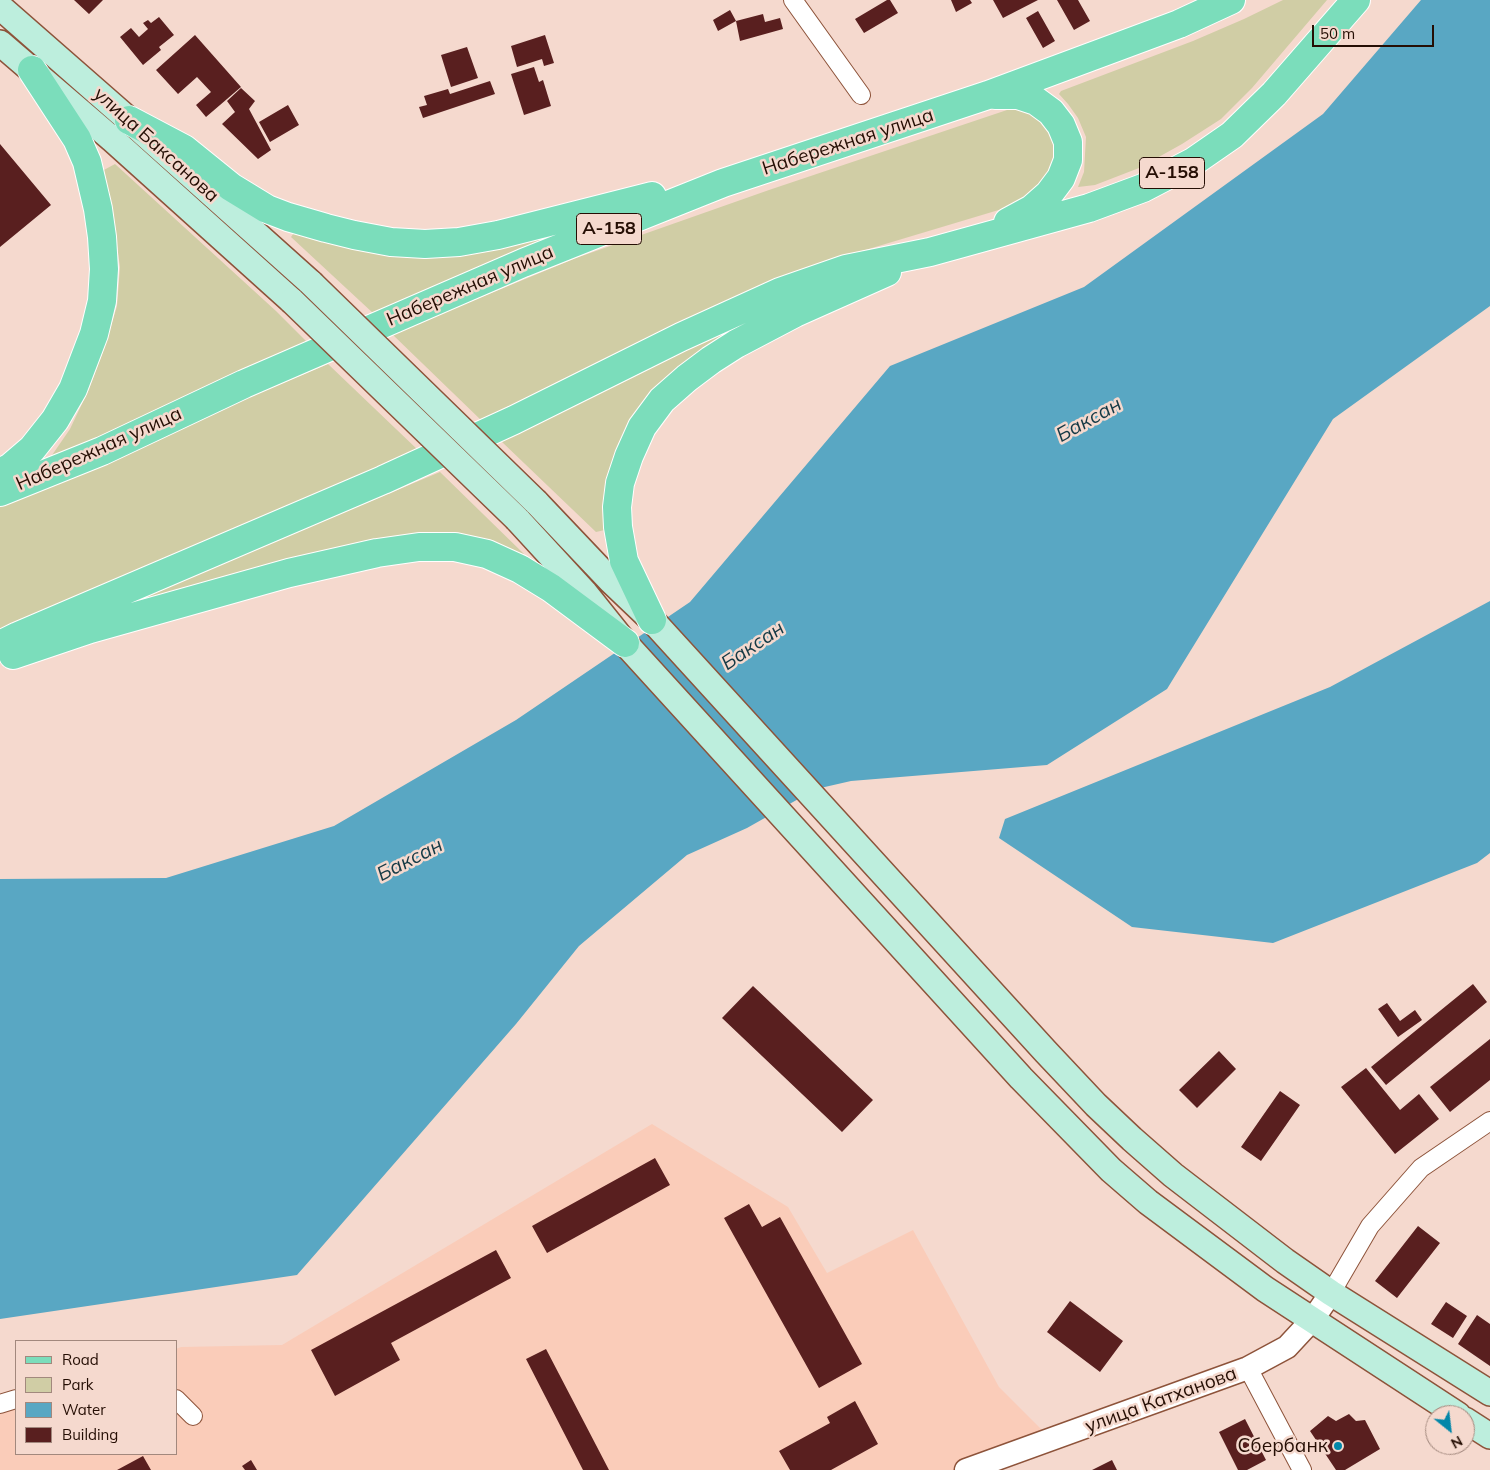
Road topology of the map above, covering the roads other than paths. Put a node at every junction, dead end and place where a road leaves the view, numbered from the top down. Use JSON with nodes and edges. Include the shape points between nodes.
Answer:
{"nodes":[{"id":1,"x":793,"y":0,"type":"edge"},
{"id":2,"x":1231,"y":0,"type":"edge"},
{"id":3,"x":1356,"y":0,"type":"edge"},
{"id":4,"x":0,"y":7,"type":"edge"},
{"id":5,"x":0,"y":43,"type":"edge"},
{"id":6,"x":32,"y":70,"type":"junction"},
{"id":7,"x":861,"y":95,"type":"dead end"},
{"id":8,"x":988,"y":95,"type":"junction"},
{"id":9,"x":129,"y":120,"type":"junction"},
{"id":10,"x":723,"y":184,"type":"junction"},
{"id":11,"x":976,"y":239,"type":"junction"},
{"id":12,"x":930,"y":252,"type":"junction"},
{"id":13,"x":0,"y":473,"type":"edge"},
{"id":14,"x":0,"y":492,"type":"edge"},
{"id":15,"x":652,"y":620,"type":"junction"},
{"id":16,"x":624,"y":644,"type":"junction"},
{"id":17,"x":0,"y":645,"type":"edge"},
{"id":18,"x":0,"y":659,"type":"edge"},
{"id":19,"x":1490,"y":1121,"type":"edge"},
{"id":20,"x":1331,"y":1293,"type":"junction"},
{"id":21,"x":1313,"y":1319,"type":"junction"},
{"id":22,"x":1248,"y":1368,"type":"junction"},
{"id":23,"x":1490,"y":1393,"type":"edge"},
{"id":24,"x":15,"y":1399,"type":"edge"},
{"id":25,"x":178,"y":1401,"type":"edge"},
{"id":26,"x":0,"y":1404,"type":"edge"},
{"id":27,"x":1443,"y":1405,"type":"edge"},
{"id":28,"x":193,"y":1416,"type":"dead end"},
{"id":29,"x":1475,"y":1426,"type":"edge"},
{"id":30,"x":1490,"y":1436,"type":"edge"},
{"id":31,"x":966,"y":1470,"type":"edge"},
{"id":32,"x":1302,"y":1470,"type":"edge"}],
"edges":[{"from":1,"to":7,"type":"street"},
{"from":2,"to":8,"type":"main road","name":"Набережная улица","number":"А-158","via":[[1179,24]]},
{"from":3,"to":11,"type":"main road","number":"А-158","via":[[1267,101],[1232,135],[1193,162],[1142,188],[1090,208]]},
{"from":4,"to":9,"type":"main road","name":"улица Баксанова"},
{"from":5,"to":6,"type":"main road","name":"улица Баксанова"},
{"from":6,"to":13,"type":"main road","via":[[77,139],[87,162],[102,237],[102,301],[94,334],[73,389],[55,420],[32,449]]},
{"from":6,"to":16,"type":"main road","name":"улица Баксанова","bridge":true,"via":[[292,301],[516,519],[585,593]]},
{"from":8,"to":10,"type":"main road","name":"Набережная улица","number":"А-158"},
{"from":8,"to":11,"type":"main road","via":[[1018,96],[1036,101],[1051,112],[1068,142],[1068,160],[1061,178],[1032,209]]},
{"from":9,"to":10,"type":"main road","via":[[184,150],[231,187],[267,209],[335,230],[391,242],[426,244],[498,235],[654,195]]},
{"from":9,"to":15,"type":"main road","name":"улица Баксанова","bridge":true,"via":[[310,283],[536,502]]},
{"from":10,"to":14,"type":"main road","name":"Набережная улица","number":"А-158","via":[[524,262],[244,384],[102,451]]},
{"from":11,"to":12,"type":"main road","number":"А-158"},
{"from":12,"to":15,"type":"main road","via":[[795,313],[736,344],[710,360],[662,400],[642,427],[629,456],[620,483],[617,507],[624,562]]},
{"from":12,"to":17,"type":"main road","number":"А-158","via":[[846,269],[780,292],[383,480]]},
{"from":15,"to":20,"type":"main road","name":"улица Баксанова","via":[[1046,1052],[1114,1122],[1173,1175]]},
{"from":16,"to":18,"type":"main road","via":[[551,588],[520,569],[479,552],[454,547],[419,547],[289,573],[90,629]]},
{"from":16,"to":21,"type":"main road","name":"улица Баксанова","via":[[1020,1078],[1111,1170],[1148,1202],[1265,1289]]},
{"from":19,"to":20,"type":"street","via":[[1421,1168],[1370,1226]]},
{"from":20,"to":21,"type":"street","name":"улица Катханова"},
{"from":20,"to":23,"type":"main road","name":"улица Баксанова"},
{"from":21,"to":22,"type":"street","name":"улица Катханова","via":[[1288,1347]]},
{"from":21,"to":27,"type":"main road","name":"улица Баксанова"},
{"from":22,"to":31,"type":"street","name":"улица Катханова"},
{"from":22,"to":32,"type":"street"},
{"from":24,"to":26,"type":"street"},
{"from":25,"to":28,"type":"street"},
{"from":29,"to":30,"type":"main road"}]}
